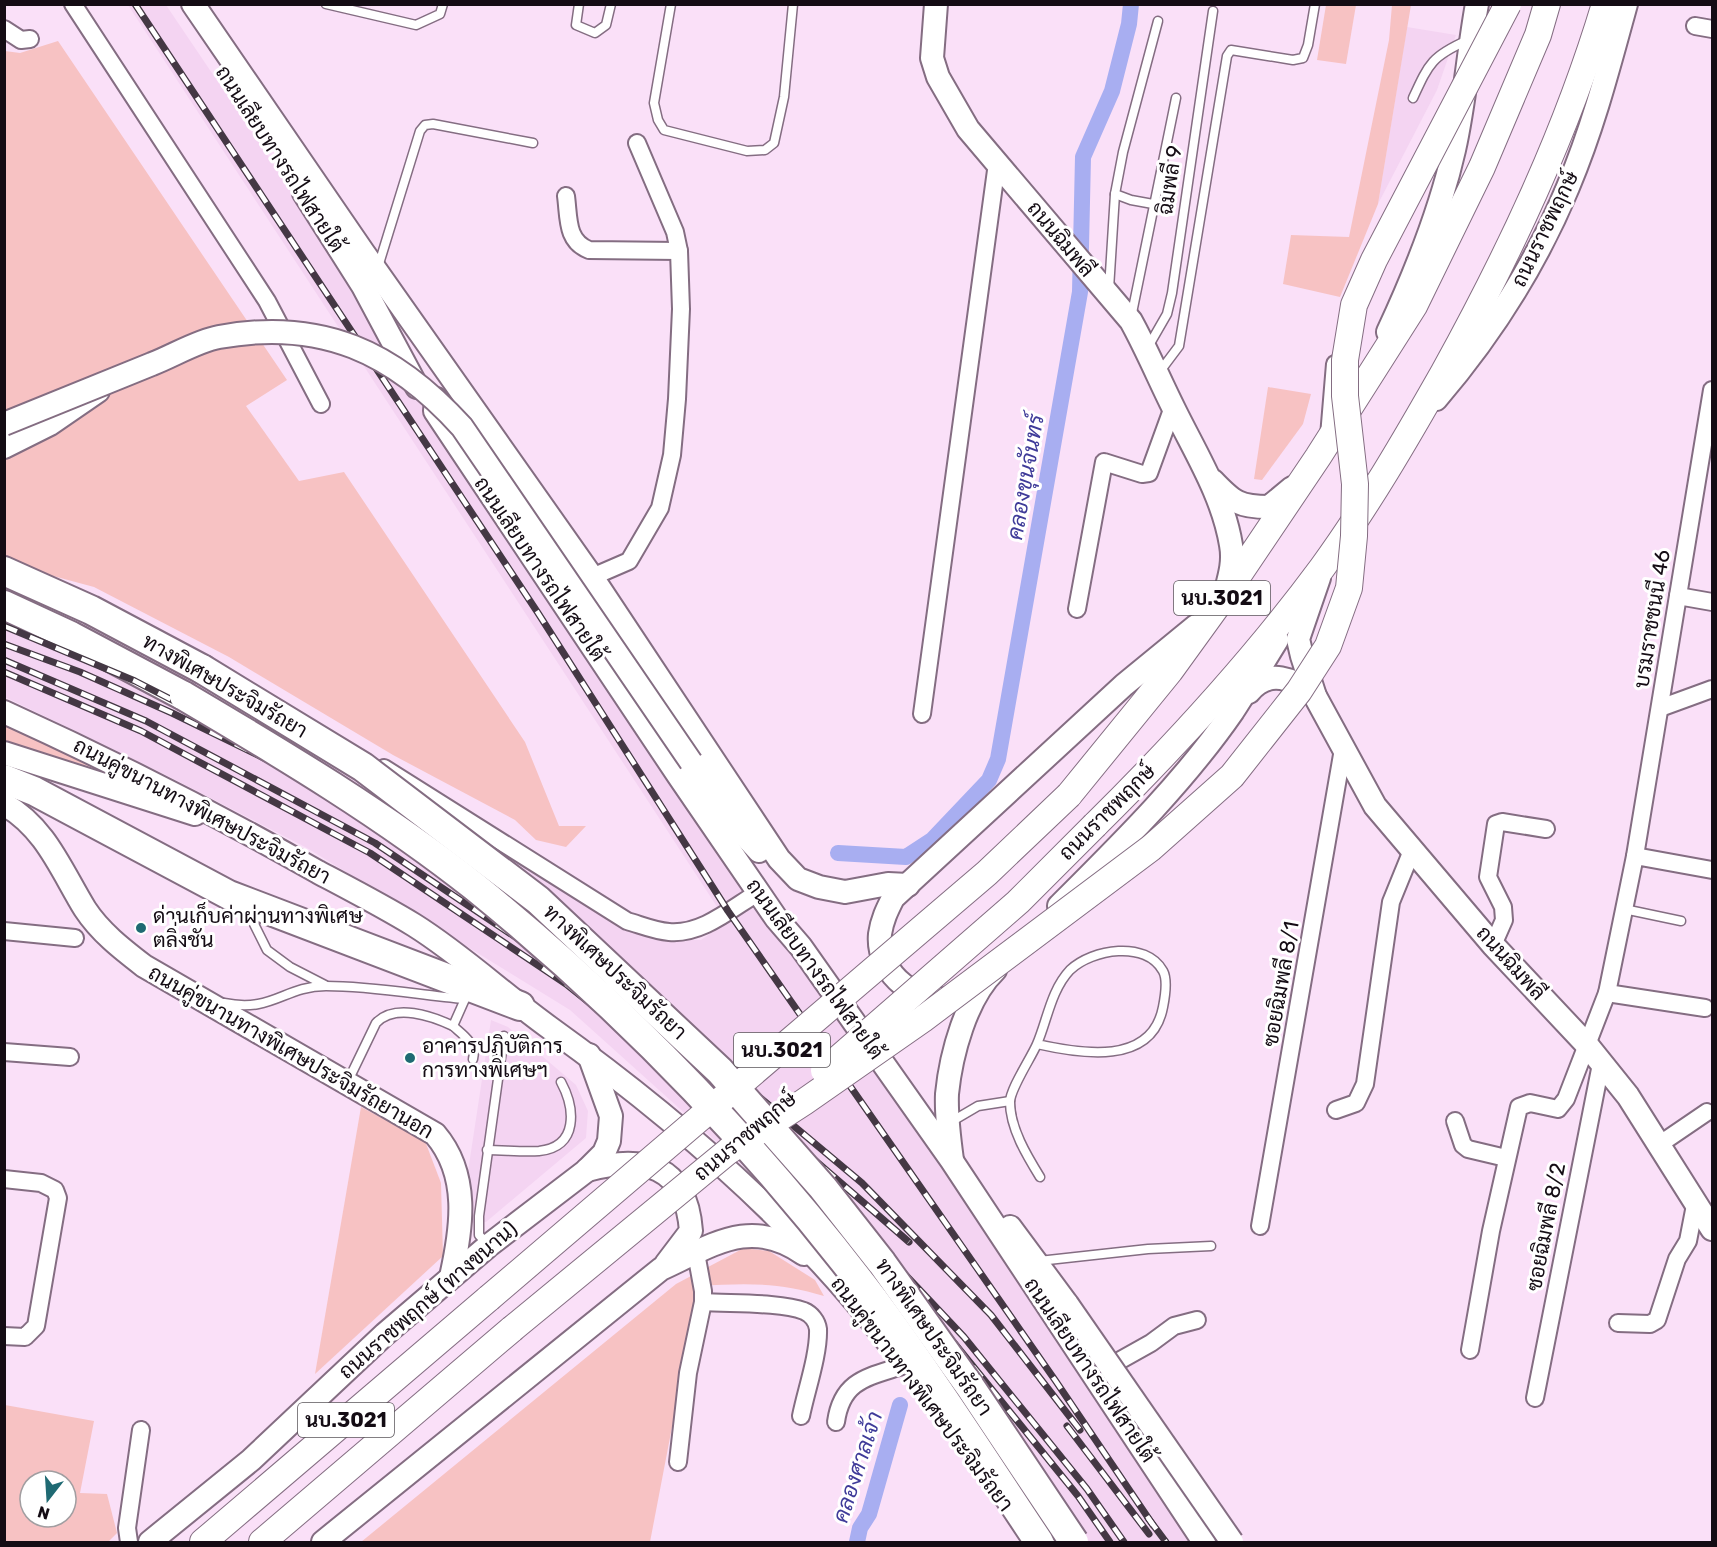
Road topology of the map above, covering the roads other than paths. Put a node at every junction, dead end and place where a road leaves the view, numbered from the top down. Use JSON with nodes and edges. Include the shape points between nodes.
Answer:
{"nodes":[{"id":1,"x":73,"y":4,"type":"edge"},
{"id":2,"x":178,"y":4,"type":"edge"},
{"id":3,"x":193,"y":4,"type":"edge"},
{"id":4,"x":326,"y":4,"type":"edge"},
{"id":5,"x":443,"y":4,"type":"edge"},
{"id":6,"x":579,"y":4,"type":"edge"},
{"id":7,"x":610,"y":4,"type":"edge"},
{"id":8,"x":671,"y":4,"type":"edge"},
{"id":9,"x":793,"y":4,"type":"edge"},
{"id":10,"x":936,"y":4,"type":"edge"},
{"id":11,"x":1315,"y":4,"type":"edge"},
{"id":12,"x":1477,"y":4,"type":"edge"},
{"id":13,"x":1508,"y":4,"type":"edge"},
{"id":14,"x":1547,"y":4,"type":"edge"},
{"id":15,"x":1605,"y":4,"type":"edge"},
{"id":16,"x":1626,"y":4,"type":"edge"},
{"id":17,"x":1213,"y":11,"type":"dead end"},
{"id":18,"x":1158,"y":21,"type":"dead end"},
{"id":19,"x":1695,"y":26,"type":"dead end"},
{"id":20,"x":4,"y":29,"type":"edge"},
{"id":21,"x":1713,"y":29,"type":"edge"},
{"id":22,"x":30,"y":39,"type":"dead end"},
{"id":23,"x":1470,"y":46,"type":"junction"},
{"id":24,"x":1176,"y":98,"type":"dead end"},
{"id":25,"x":1413,"y":98,"type":"dead end"},
{"id":26,"x":533,"y":143,"type":"dead end"},
{"id":27,"x":637,"y":143,"type":"dead end"},
{"id":28,"x":996,"y":163,"type":"junction"},
{"id":29,"x":1114,"y":194,"type":"junction"},
{"id":30,"x":566,"y":196,"type":"dead end"},
{"id":31,"x":1154,"y":204,"type":"junction"},
{"id":32,"x":680,"y":251,"type":"junction"},
{"id":33,"x":376,"y":271,"type":"junction"},
{"id":34,"x":1105,"y":291,"type":"junction"},
{"id":35,"x":1131,"y":321,"type":"junction"},
{"id":36,"x":1147,"y":349,"type":"junction"},
{"id":37,"x":447,"y":372,"type":"junction"},
{"id":38,"x":1158,"y":374,"type":"junction"},
{"id":39,"x":113,"y":380,"type":"junction"},
{"id":40,"x":1361,"y":390,"type":"junction"},
{"id":41,"x":1713,"y":390,"type":"edge"},
{"id":42,"x":440,"y":396,"type":"junction"},
{"id":43,"x":321,"y":404,"type":"dead end"},
{"id":44,"x":1173,"y":407,"type":"junction"},
{"id":45,"x":4,"y":424,"type":"edge"},
{"id":46,"x":1413,"y":427,"type":"junction"},
{"id":47,"x":1329,"y":440,"type":"junction"},
{"id":48,"x":4,"y":447,"type":"edge"},
{"id":49,"x":1206,"y":473,"type":"junction"},
{"id":50,"x":1306,"y":475,"type":"junction"},
{"id":51,"x":4,"y":561,"type":"edge"},
{"id":52,"x":1322,"y":568,"type":"junction"},
{"id":53,"x":4,"y":571,"type":"edge"},
{"id":54,"x":592,"y":577,"type":"junction"},
{"id":55,"x":1678,"y":596,"type":"junction"},
{"id":56,"x":1713,"y":602,"type":"edge"},
{"id":57,"x":1218,"y":604,"type":"junction"},
{"id":58,"x":4,"y":605,"type":"edge"},
{"id":59,"x":1077,"y":609,"type":"dead end"},
{"id":60,"x":1713,"y":689,"type":"edge"},
{"id":61,"x":1315,"y":696,"type":"junction"},
{"id":62,"x":1660,"y":708,"type":"junction"},
{"id":63,"x":1232,"y":711,"type":"junction"},
{"id":64,"x":4,"y":712,"type":"edge"},
{"id":65,"x":922,"y":714,"type":"dead end"},
{"id":66,"x":1343,"y":749,"type":"junction"},
{"id":67,"x":8,"y":763,"type":"edge"},
{"id":68,"x":4,"y":804,"type":"edge"},
{"id":69,"x":724,"y":813,"type":"junction"},
{"id":70,"x":226,"y":820,"type":"junction"},
{"id":71,"x":1546,"y":829,"type":"dead end"},
{"id":72,"x":1413,"y":848,"type":"junction"},
{"id":73,"x":1635,"y":856,"type":"junction"},
{"id":74,"x":1713,"y":870,"type":"edge"},
{"id":75,"x":798,"y":879,"type":"junction"},
{"id":76,"x":908,"y":885,"type":"junction"},
{"id":77,"x":759,"y":892,"type":"junction"},
{"id":78,"x":242,"y":900,"type":"junction"},
{"id":79,"x":1624,"y":909,"type":"junction"},
{"id":80,"x":1681,"y":921,"type":"dead end"},
{"id":81,"x":4,"y":931,"type":"edge"},
{"id":82,"x":75,"y":938,"type":"dead end"},
{"id":83,"x":1493,"y":945,"type":"junction"},
{"id":84,"x":801,"y":947,"type":"junction"},
{"id":85,"x":985,"y":980,"type":"junction"},
{"id":86,"x":326,"y":986,"type":"junction"},
{"id":87,"x":467,"y":992,"type":"junction"},
{"id":88,"x":1607,"y":993,"type":"junction"},
{"id":89,"x":198,"y":997,"type":"junction"},
{"id":90,"x":520,"y":1006,"type":"junction"},
{"id":91,"x":1706,"y":1008,"type":"dead end"},
{"id":92,"x":453,"y":1026,"type":"junction"},
{"id":93,"x":504,"y":1036,"type":"dead end"},
{"id":94,"x":1037,"y":1044,"type":"junction"},
{"id":95,"x":1587,"y":1045,"type":"junction"},
{"id":96,"x":4,"y":1052,"type":"edge"},
{"id":97,"x":589,"y":1055,"type":"junction"},
{"id":98,"x":70,"y":1057,"type":"dead end"},
{"id":99,"x":472,"y":1059,"type":"dead end"},
{"id":100,"x":1601,"y":1064,"type":"junction"},
{"id":101,"x":347,"y":1082,"type":"junction"},
{"id":102,"x":561,"y":1082,"type":"dead end"},
{"id":103,"x":1010,"y":1101,"type":"junction"},
{"id":104,"x":1336,"y":1110,"type":"dead end"},
{"id":105,"x":1707,"y":1112,"type":"dead end"},
{"id":106,"x":1455,"y":1121,"type":"dead end"},
{"id":107,"x":948,"y":1124,"type":"junction"},
{"id":108,"x":1660,"y":1144,"type":"junction"},
{"id":109,"x":487,"y":1150,"type":"junction"},
{"id":110,"x":730,"y":1150,"type":"junction"},
{"id":111,"x":1506,"y":1158,"type":"junction"},
{"id":112,"x":957,"y":1170,"type":"junction"},
{"id":113,"x":586,"y":1171,"type":"junction"},
{"id":114,"x":1040,"y":1177,"type":"dead end"},
{"id":115,"x":4,"y":1179,"type":"edge"},
{"id":116,"x":1696,"y":1200,"type":"junction"},
{"id":117,"x":1260,"y":1226,"type":"dead end"},
{"id":118,"x":1713,"y":1229,"type":"edge"},
{"id":119,"x":488,"y":1246,"type":"junction"},
{"id":120,"x":1211,"y":1246,"type":"dead end"},
{"id":121,"x":696,"y":1253,"type":"junction"},
{"id":122,"x":1038,"y":1262,"type":"junction"},
{"id":123,"x":661,"y":1269,"type":"junction"},
{"id":124,"x":830,"y":1272,"type":"junction"},
{"id":125,"x":451,"y":1277,"type":"junction"},
{"id":126,"x":703,"y":1302,"type":"junction"},
{"id":127,"x":870,"y":1319,"type":"junction"},
{"id":128,"x":1197,"y":1320,"type":"dead end"},
{"id":129,"x":1618,"y":1323,"type":"dead end"},
{"id":130,"x":4,"y":1336,"type":"edge"},
{"id":131,"x":1470,"y":1350,"type":"dead end"},
{"id":132,"x":905,"y":1365,"type":"junction"},
{"id":133,"x":1095,"y":1374,"type":"junction"},
{"id":134,"x":1535,"y":1398,"type":"dead end"},
{"id":135,"x":801,"y":1416,"type":"dead end"},
{"id":136,"x":836,"y":1422,"type":"dead end"},
{"id":137,"x":141,"y":1430,"type":"dead end"},
{"id":138,"x":678,"y":1462,"type":"dead end"},
{"id":139,"x":264,"y":1541,"type":"edge"},
{"id":140,"x":129,"y":1542,"type":"edge"},
{"id":141,"x":150,"y":1542,"type":"edge"},
{"id":142,"x":202,"y":1542,"type":"edge"},
{"id":143,"x":323,"y":1542,"type":"edge"},
{"id":144,"x":1032,"y":1542,"type":"edge"},
{"id":145,"x":1039,"y":1542,"type":"edge"},
{"id":146,"x":1057,"y":1542,"type":"edge"},
{"id":147,"x":1074,"y":1542,"type":"edge"},
{"id":148,"x":1204,"y":1542,"type":"edge"},
{"id":149,"x":1232,"y":1542,"type":"edge"}],
"edges":[{"from":1,"to":43,"type":"street","via":[[267,301]]},
{"from":2,"to":42,"type":"main road","name":"ถนนเลียบทางรถไฟสายใต้","via":[[363,286],[419,392],[429,397]]},
{"from":3,"to":33,"type":"main road","name":"ถนนเลียบทางรถไฟสายใต้"},
{"from":4,"to":5,"type":"lane","via":[[416,26],[440,14]]},
{"from":6,"to":7,"type":"lane","via":[[576,25],[594,33],[606,25]]},
{"from":8,"to":9,"type":"lane","via":[[654,103],[658,120],[664,130],[747,151],[765,150],[774,143],[784,97]]},
{"from":10,"to":28,"type":"main road","name":"ถนนฉิมพลี","via":[[932,58],[938,77],[968,129]]},
{"from":11,"to":38,"type":"lane","via":[[1303,58],[1293,60],[1230,50],[1227,56],[1179,346]]},
{"from":12,"to":23,"type":"main road","name":"ถนนราชพฤกษ์"},
{"from":13,"to":110,"type":"main road","bridge":true,"via":[[1354,305],[1345,360],[1355,484],[1349,588],[1328,646],[1299,691],[1232,776],[1151,848],[897,1038]]},
{"from":14,"to":40,"type":"main road","name":"ถนนราชพฤกษ์","number":"นบ.3021","via":[[1538,35],[1482,167],[1414,306]]},
{"from":15,"to":46,"type":"main road","name":"ถนนราชพฤกษ์","number":"นบ.3021","via":[[1591,53],[1536,193],[1469,327]]},
{"from":16,"to":46,"type":"main road","name":"ถนนราชพฤกษ์","via":[[1594,118],[1545,237],[1473,355]]},
{"from":17,"to":36,"type":"lane","name":"ฉิมพลี 9","via":[[1172,294],[1167,314]]},
{"from":18,"to":29,"type":"lane"},
{"from":19,"to":21,"type":"street"},
{"from":20,"to":22,"type":"street","via":[[21,40]]},
{"from":23,"to":25,"type":"lane","via":[[1442,52],[1427,68]]},
{"from":23,"to":40,"type":"main road","name":"ถนนราชพฤกษ์","via":[[1454,150],[1443,191],[1409,282]]},
{"from":23,"to":47,"type":"street","via":[[1371,250],[1343,318]]},
{"from":24,"to":31,"type":"lane"},
{"from":26,"to":33,"type":"lane","via":[[425,125]]},
{"from":27,"to":32,"type":"street"},
{"from":28,"to":34,"type":"main road","name":"ถนนฉิมพลี"},
{"from":28,"to":65,"type":"street"},
{"from":29,"to":31,"type":"lane"},
{"from":29,"to":34,"type":"lane"},
{"from":30,"to":32,"type":"street","via":[[572,238],[580,246],[589,250]]},
{"from":31,"to":35,"type":"lane"},
{"from":32,"to":54,"type":"street","via":[[677,399],[672,455],[660,508],[629,561]]},
{"from":33,"to":37,"type":"main road","name":"ถนนเลียบทางรถไฟสายใต้"},
{"from":34,"to":35,"type":"main road","name":"ถนนฉิมพลี"},
{"from":35,"to":36,"type":"main road","name":"ถนนฉิมพลี"},
{"from":36,"to":38,"type":"main road","name":"ถนนฉิมพลี"},
{"from":37,"to":42,"type":"main road","name":"ถนนเลียบทางรถไฟสายใต้","via":[[449,383]]},
{"from":37,"to":54,"type":"main road","name":"ถนนเลียบทางรถไฟสายใต้"},
{"from":38,"to":44,"type":"main road","name":"ถนนฉิมพลี"},
{"from":39,"to":45,"type":"main road","bridge":true},
{"from":39,"to":48,"type":"main road","bridge":true,"via":[[50,424]]},
{"from":39,"to":69,"type":"main road","bridge":true,"via":[[217,337],[267,332],[298,332],[329,339],[368,352],[406,374],[439,401],[462,427]]},
{"from":40,"to":47,"type":"main road","name":"ถนนราชพฤกษ์","number":"นบ.3021"},
{"from":41,"to":55,"type":"street","name":"บรมราชชนนี 46"},
{"from":42,"to":77,"type":"main road","name":"ถนนเลียบทางรถไฟสายใต้","via":[[434,404],[435,411]]},
{"from":44,"to":49,"type":"main road","name":"ถนนฉิมพลี"},
{"from":44,"to":59,"type":"street","via":[[1149,473],[1104,462]]},
{"from":46,"to":52,"type":"main road","name":"ถนนราชพฤกษ์","number":"นบ.3021"},
{"from":47,"to":50,"type":"main road","name":"ถนนราชพฤกษ์","number":"นบ.3021"},
{"from":49,"to":50,"type":"main road","name":"ถนนฉิมพลี","via":[[1232,500],[1247,507],[1269,507]]},
{"from":49,"to":57,"type":"main road","name":"ถนนฉิมพลี","via":[[1232,546],[1232,565]]},
{"from":50,"to":57,"type":"main road","name":"ถนนราชพฤกษ์","number":"นบ.3021"},
{"from":51,"to":77,"type":"street","via":[[168,638],[253,686],[627,921],[670,933],[698,928]]},
{"from":52,"to":61,"type":"main road","name":"ถนนฉิมพลี","via":[[1298,639]]},
{"from":52,"to":63,"type":"main road","name":"ถนนราชพฤกษ์"},
{"from":52,"to":110,"type":"main road","name":"ถนนราชพฤกษ์","number":"นบ.3021","bridge":true,"via":[[1201,715],[1017,902]]},
{"from":53,"to":147,"type":"highway","name":"ทางพิเศษประจิมรัถยา","bridge":true,"via":[[91,610],[202,669],[363,767],[538,900],[720,1071],[823,1188],[958,1368]]},
{"from":54,"to":75,"type":"main road","name":"ถนนเลียบทางรถไฟสายใต้","via":[[765,841]]},
{"from":55,"to":56,"type":"street"},
{"from":55,"to":62,"type":"street","name":"บรมราชชนนี 46"},
{"from":57,"to":76,"type":"main road","name":"ถนนราชพฤกษ์","via":[[1124,685]]},
{"from":57,"to":142,"type":"main road","name":"ถนนราชพฤกษ์","number":"นบ.3021","bridge":true,"via":[[1170,671],[1069,795],[978,880]]},
{"from":58,"to":145,"type":"highway","name":"ทางพิเศษประจิมรัถยา","bridge":true,"via":[[184,696],[295,761],[455,872],[550,951],[635,1030],[755,1155],[827,1240],[901,1339]]},
{"from":60,"to":62,"type":"street"},
{"from":61,"to":63,"type":"main road","name":"ถนนฉิมพลี","via":[[1302,685],[1269,677],[1255,684]]},
{"from":61,"to":66,"type":"main road","name":"ถนนฉิมพลี"},
{"from":62,"to":73,"type":"street","name":"บรมราชชนนี 46"},
{"from":63,"to":85,"type":"main road","name":"ถนนราชพฤกษ์","via":[[1122,843]]},
{"from":64,"to":70,"type":"main road","name":"ถนนคู่ขนานทางพิเศษประจิมรัถยา"},
{"from":66,"to":72,"type":"main road","name":"ถนนฉิมพลี","via":[[1375,806]]},
{"from":66,"to":117,"type":"street","name":"ซอยฉิมพลี 8/1"},
{"from":67,"to":70,"type":"main road"},
{"from":67,"to":78,"type":"highway","via":[[34,791]]},
{"from":68,"to":89,"type":"main road","name":"ถนนคู่ขนานทางพิเศษประจิมรัถยานอก","via":[[30,823],[49,844],[85,908],[106,935],[144,966]]},
{"from":69,"to":75,"type":"main road","via":[[774,867],[789,878]]},
{"from":69,"to":84,"type":"main road","via":[[785,909]]},
{"from":70,"to":90,"type":"main road","name":"ถนนคู่ขนานทางพิเศษประจิมรัถยา","via":[[415,926]]},
{"from":71,"to":83,"type":"street","via":[[1496,824],[1488,877],[1503,907],[1504,920]]},
{"from":72,"to":83,"type":"main road","name":"ถนนฉิมพลี"},
{"from":72,"to":104,"type":"street","via":[[1391,902],[1365,1084],[1356,1103]]},
{"from":73,"to":74,"type":"street"},
{"from":73,"to":79,"type":"street","name":"บรมราชชนนี 46"},
{"from":75,"to":76,"type":"main road","name":"ถนนเลียบทางรถไฟสายใต้","via":[[845,892],[888,884]]},
{"from":76,"to":85,"type":"main road","name":"ถนนราชพฤกษ์","via":[[893,898],[883,916],[883,956],[892,974],[906,988],[944,1000],[960,996]]},
{"from":77,"to":84,"type":"main road","name":"ถนนเลียบทางรถไฟสายใต้"},
{"from":78,"to":86,"type":"lane","via":[[267,950]]},
{"from":78,"to":87,"type":"highway"},
{"from":79,"to":80,"type":"lane"},
{"from":79,"to":88,"type":"street","name":"บรมราชชนนี 46"},
{"from":81,"to":82,"type":"street"},
{"from":83,"to":95,"type":"main road","name":"ถนนฉิมพลี"},
{"from":84,"to":112,"type":"main road","name":"ถนนเลียบทางรถไฟสายใต้"},
{"from":85,"to":107,"type":"main road","name":"ถนนราชพฤกษ์","via":[[968,1015],[952,1064]]},
{"from":86,"to":87,"type":"lane"},
{"from":86,"to":89,"type":"lane","via":[[299,990],[255,1007]]},
{"from":87,"to":90,"type":"highway"},
{"from":87,"to":92,"type":"lane"},
{"from":88,"to":91,"type":"street"},
{"from":88,"to":95,"type":"street","name":"บรมราชชนนี 46"},
{"from":89,"to":101,"type":"main road","name":"ถนนคู่ขนานทางพิเศษประจิมรัถยานอก"},
{"from":90,"to":97,"type":"main road","name":"ถนนคู่ขนานทางพิเศษประจิมรัถยา"},
{"from":92,"to":99,"type":"lane","via":[[472,1044]]},
{"from":92,"to":101,"type":"lane","via":[[410,1013],[382,1016]]},
{"from":93,"to":109,"type":"lane"},
{"from":94,"to":94,"type":"lane","via":[[1059,988],[1070,970],[1090,957],[1115,951],[1140,953],[1165,973],[1166,995],[1160,1022],[1138,1043],[1121,1050],[1093,1053]]},
{"from":94,"to":103,"type":"lane"},
{"from":95,"to":100,"type":"main road","name":"ถนนฉิมพลี"},
{"from":95,"to":111,"type":"street","name":"บรมราชชนนี 46","via":[[1562,1106],[1551,1109],[1530,1103],[1519,1107]]},
{"from":96,"to":98,"type":"street"},
{"from":97,"to":113,"type":"main road","name":"ถนนราชพฤกษ์ (ทางขนาน)","via":[[606,1099],[611,1128],[604,1153]]},
{"from":97,"to":124,"type":"main road","name":"ถนนคู่ขนานทางพิเศษประจิมรัถยา","via":[[707,1152]]},
{"from":100,"to":108,"type":"main road","name":"ถนนฉิมพลี"},
{"from":100,"to":134,"type":"street","name":"ซอยฉิมพลี 8/2"},
{"from":101,"to":125,"type":"main road","name":"ถนนคู่ขนานทางพิเศษประจิมรัถยานอก","via":[[435,1134],[452,1158],[461,1222]]},
{"from":102,"to":109,"type":"lane","via":[[572,1113],[565,1139],[541,1151]]},
{"from":103,"to":107,"type":"lane","via":[[978,1106]]},
{"from":103,"to":114,"type":"lane","via":[[1018,1135]]},
{"from":105,"to":108,"type":"street"},
{"from":106,"to":111,"type":"street","via":[[1468,1149]]},
{"from":107,"to":112,"type":"main road","name":"ถนนราชพฤกษ์"},
{"from":108,"to":116,"type":"main road","name":"ถนนฉิมพลี"},
{"from":109,"to":119,"type":"lane","via":[[479,1235]]},
{"from":110,"to":139,"type":"main road","name":"ถนนราชพฤกษ์","number":"นบ.3021","bridge":true},
{"from":111,"to":131,"type":"street"},
{"from":112,"to":122,"type":"main road"},
{"from":112,"to":133,"type":"main road","name":"ถนนเลียบทางรถไฟสายใต้"},
{"from":113,"to":119,"type":"main road","name":"ถนนราชพฤกษ์ (ทางขนาน)","number":"นบ.3021"},
{"from":113,"to":123,"type":"main road","via":[[626,1162],[641,1163],[675,1182],[686,1199],[691,1231]]},
{"from":115,"to":130,"type":"street","via":[[41,1183],[55,1190],[58,1198],[36,1326],[25,1336]]},
{"from":116,"to":118,"type":"main road","name":"ถนนฉิมพลี"},
{"from":116,"to":129,"type":"street","via":[[1688,1241],[1677,1259],[1657,1320]]},
{"from":119,"to":125,"type":"main road","name":"ถนนราชพฤกษ์ (ทางขนาน)","number":"นบ.3021"},
{"from":120,"to":122,"type":"lane","via":[[1148,1248]]},
{"from":121,"to":123,"type":"main road"},
{"from":121,"to":124,"type":"main road","via":[[716,1241],[734,1237],[770,1238],[788,1243]]},
{"from":121,"to":126,"type":"street"},
{"from":122,"to":149,"type":"main road","bridge":true},
{"from":123,"to":143,"type":"main road"},
{"from":124,"to":127,"type":"main road","name":"ถนนคู่ขนานทางพิเศษประจิมรัถยา"},
{"from":125,"to":141,"type":"main road","name":"ถนนราชพฤกษ์ (ทางขนาน)","number":"นบ.3021","via":[[251,1460]]},
{"from":126,"to":135,"type":"street","via":[[789,1309],[813,1318],[818,1327],[816,1344]]},
{"from":126,"to":138,"type":"street","via":[[688,1373]]},
{"from":127,"to":132,"type":"main road","name":"ถนนคู่ขนานทางพิเศษประจิมรัถยา"},
{"from":127,"to":146,"type":"main road","via":[[919,1347]]},
{"from":128,"to":133,"type":"street","via":[[1174,1326]]},
{"from":132,"to":136,"type":"street","via":[[850,1387],[842,1398]]},
{"from":132,"to":144,"type":"main road","name":"ถนนคู่ขนานทางพิเศษประจิมรัถยา"},
{"from":133,"to":148,"type":"main road","name":"ถนนเลียบทางรถไฟสายใต้"},
{"from":137,"to":140,"type":"street","via":[[127,1528]]}]}
